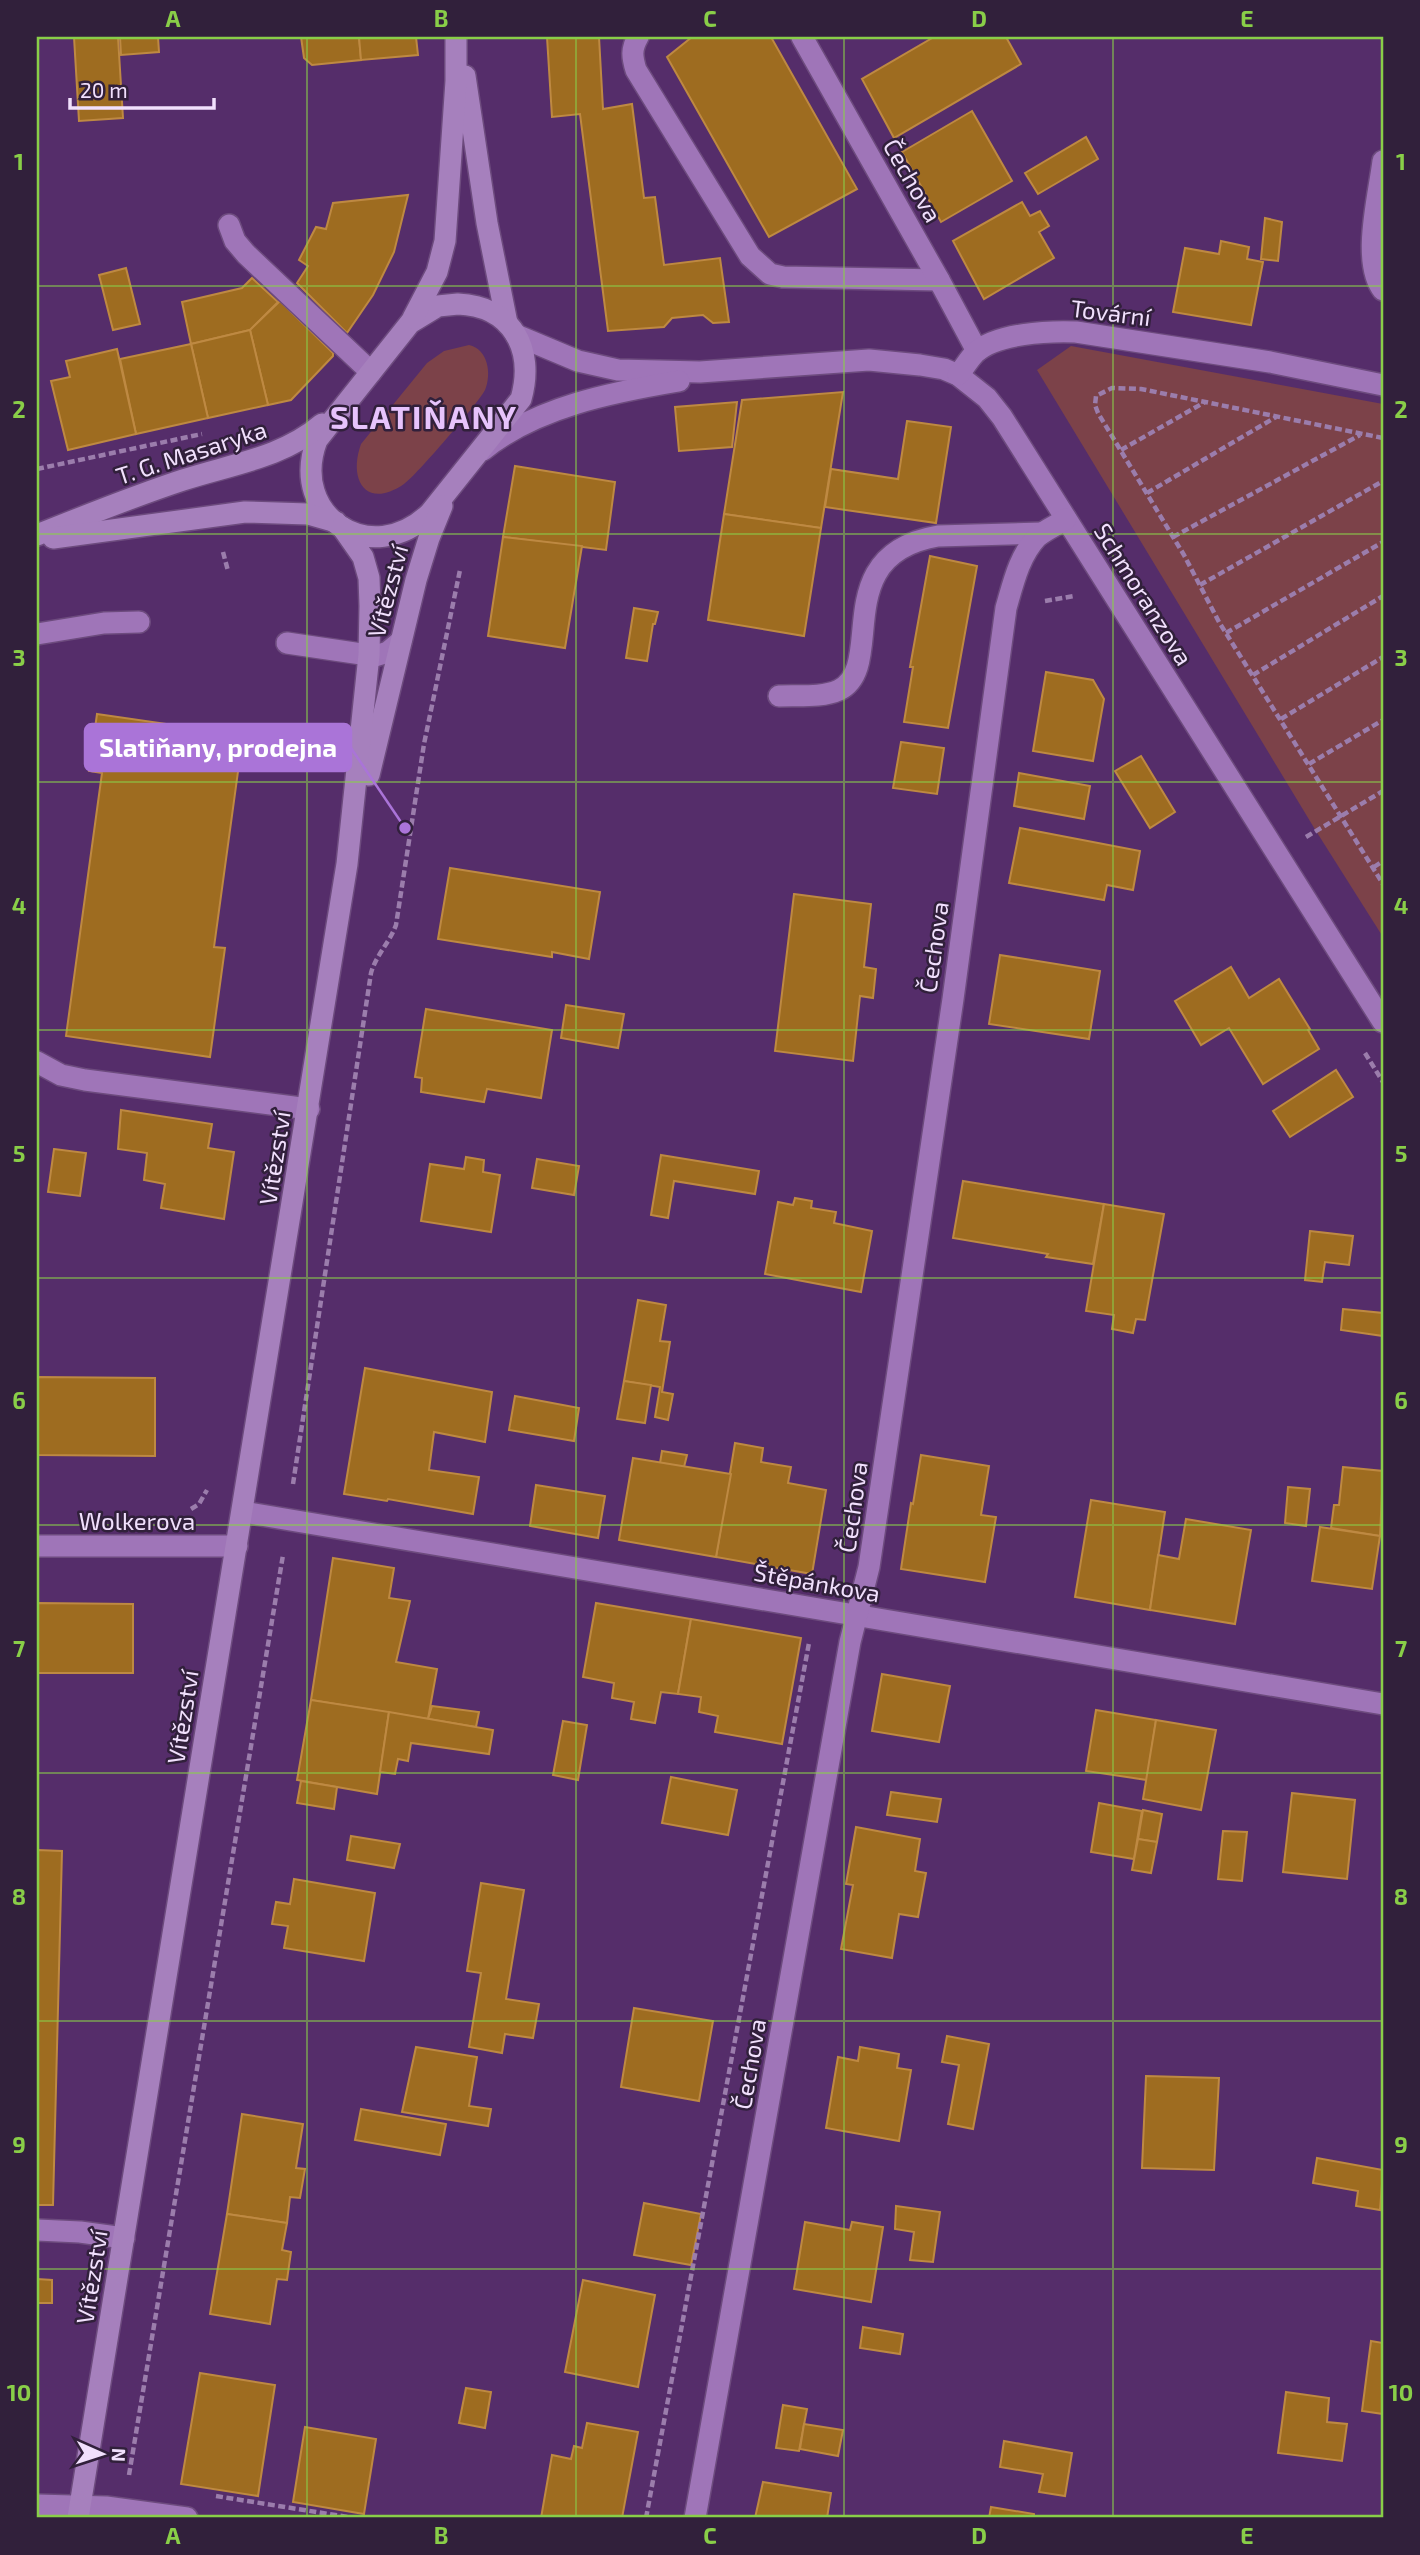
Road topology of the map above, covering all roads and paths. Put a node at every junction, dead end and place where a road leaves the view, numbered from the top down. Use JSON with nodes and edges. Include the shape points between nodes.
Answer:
{"nodes":[{"id":1,"x":458,"y":37,"type":"edge"},
{"id":2,"x":638,"y":37,"type":"edge"},
{"id":3,"x":802,"y":37,"type":"edge"},
{"id":4,"x":1383,"y":161,"type":"edge"},
{"id":5,"x":229,"y":225,"type":"dead end"},
{"id":6,"x":939,"y":279,"type":"junction"},
{"id":7,"x":1383,"y":290,"type":"edge"},
{"id":8,"x":410,"y":323,"type":"junction"},
{"id":9,"x":511,"y":329,"type":"junction"},
{"id":10,"x":976,"y":351,"type":"junction"},
{"id":11,"x":757,"y":369,"type":"junction"},
{"id":12,"x":371,"y":372,"type":"junction"},
{"id":13,"x":958,"y":375,"type":"junction"},
{"id":14,"x":1383,"y":385,"type":"edge"},
{"id":15,"x":349,"y":399,"type":"junction"},
{"id":16,"x":1205,"y":402,"type":"junction"},
{"id":17,"x":1277,"y":416,"type":"junction"},
{"id":18,"x":1361,"y":434,"type":"junction"},
{"id":19,"x":1383,"y":438,"type":"edge"},
{"id":20,"x":1121,"y":450,"type":"junction"},
{"id":21,"x":476,"y":456,"type":"junction"},
{"id":22,"x":1383,"y":481,"type":"edge"},
{"id":23,"x":456,"y":482,"type":"junction"},
{"id":24,"x":1147,"y":493,"type":"junction"},
{"id":25,"x":1066,"y":519,"type":"junction"},
{"id":26,"x":339,"y":525,"type":"junction"},
{"id":27,"x":1042,"y":533,"type":"junction"},
{"id":28,"x":37,"y":535,"type":"edge"},
{"id":29,"x":1173,"y":537,"type":"junction"},
{"id":30,"x":37,"y":540,"type":"edge"},
{"id":31,"x":1383,"y":542,"type":"edge"},
{"id":32,"x":463,"y":557,"type":"dead end"},
{"id":33,"x":1073,"y":584,"type":"dead end"},
{"id":34,"x":1200,"y":584,"type":"junction"},
{"id":35,"x":1079,"y":595,"type":"dead end"},
{"id":36,"x":1383,"y":596,"type":"edge"},
{"id":37,"x":139,"y":622,"type":"dead end"},
{"id":38,"x":1226,"y":633,"type":"junction"},
{"id":39,"x":37,"y":634,"type":"edge"},
{"id":40,"x":401,"y":641,"type":"junction"},
{"id":41,"x":287,"y":643,"type":"dead end"},
{"id":42,"x":369,"y":655,"type":"junction"},
{"id":43,"x":1383,"y":657,"type":"edge"},
{"id":44,"x":1253,"y":675,"type":"junction"},
{"id":45,"x":779,"y":696,"type":"dead end"},
{"id":46,"x":1281,"y":719,"type":"junction"},
{"id":47,"x":1383,"y":720,"type":"edge"},
{"id":48,"x":1309,"y":764,"type":"junction"},
{"id":49,"x":1383,"y":791,"type":"edge"},
{"id":50,"x":1342,"y":816,"type":"junction"},
{"id":51,"x":1383,"y":862,"type":"edge"},
{"id":52,"x":1374,"y":867,"type":"junction"},
{"id":53,"x":1383,"y":884,"type":"edge"},
{"id":54,"x":338,"y":925,"type":"junction"},
{"id":55,"x":1383,"y":1023,"type":"edge"},
{"id":56,"x":1361,"y":1047,"type":"dead end"},
{"id":57,"x":37,"y":1062,"type":"edge"},
{"id":58,"x":1383,"y":1082,"type":"edge"},
{"id":59,"x":309,"y":1109,"type":"junction"},
{"id":60,"x":243,"y":1512,"type":"junction"},
{"id":61,"x":286,"y":1520,"type":"junction"},
{"id":62,"x":37,"y":1546,"type":"edge"},
{"id":63,"x":237,"y":1546,"type":"junction"},
{"id":64,"x":858,"y":1616,"type":"junction"},
{"id":65,"x":810,"y":1635,"type":"dead end"},
{"id":66,"x":1383,"y":1704,"type":"edge"},
{"id":67,"x":37,"y":2230,"type":"edge"},
{"id":68,"x":124,"y":2238,"type":"junction"},
{"id":69,"x":128,"y":2481,"type":"dead end"},
{"id":70,"x":207,"y":2494,"type":"dead end"},
{"id":71,"x":37,"y":2505,"type":"edge"},
{"id":72,"x":79,"y":2512,"type":"edge"},
{"id":73,"x":187,"y":2518,"type":"edge"},
{"id":74,"x":354,"y":2518,"type":"edge"},
{"id":75,"x":646,"y":2518,"type":"edge"},
{"id":76,"x":695,"y":2518,"type":"edge"}],
"edges":[{"from":1,"to":8,"type":"main road","name":"T. G. Masaryka","via":[[445,241],[437,272]]},
{"from":1,"to":9,"type":"main road","name":"T. G. Masaryka","via":[[487,223]]},
{"from":2,"to":6,"type":"street","via":[[632,57],[636,70],[763,270],[797,278]]},
{"from":3,"to":6,"type":"street","name":"Čechova"},
{"from":4,"to":7,"type":"street","via":[[1372,257]]},
{"from":5,"to":12,"type":"street","via":[[246,254]]},
{"from":6,"to":10,"type":"street","name":"Čechova"},
{"from":8,"to":9,"type":"main road","name":"T. G. Masaryka","via":[[438,306],[458,303],[482,307]]},
{"from":8,"to":12,"type":"main road","name":"T. G. Masaryka"},
{"from":9,"to":11,"type":"street","name":"Schmoranzova","via":[[600,368]]},
{"from":9,"to":21,"type":"main road","name":"T. G. Masaryka","via":[[524,351],[526,381],[521,399]]},
{"from":10,"to":13,"type":"street"},
{"from":10,"to":14,"type":"street","name":"Tovární","via":[[1031,333],[1076,332]]},
{"from":11,"to":13,"type":"street","name":"Schmoranzova","via":[[869,360],[944,369]]},
{"from":11,"to":21,"type":"street","name":"Schmoranzova","via":[[659,384],[575,406],[512,430]]},
{"from":12,"to":15,"type":"main road","name":"T. G. Masaryka"},
{"from":13,"to":25,"type":"street","name":"Schmoranzova","via":[[1002,416]]},
{"from":15,"to":26,"type":"main road","name":"T. G. Masaryka","via":[[317,440],[311,461],[318,502]]},
{"from":15,"to":28,"type":"main road","name":"T. G. Masaryka","via":[[303,440],[285,449],[180,481]]},
{"from":16,"to":17,"type":"path"},
{"from":16,"to":20,"type":"path"},
{"from":16,"to":20,"type":"path","via":[[1141,389],[1105,390],[1096,396],[1095,405]]},
{"from":17,"to":18,"type":"path"},
{"from":17,"to":24,"type":"path"},
{"from":18,"to":19,"type":"path"},
{"from":18,"to":29,"type":"path"},
{"from":20,"to":24,"type":"path"},
{"from":21,"to":23,"type":"main road","name":"T. G. Masaryka"},
{"from":22,"to":34,"type":"path"},
{"from":23,"to":26,"type":"main road","name":"T. G. Masaryka","via":[[430,513],[404,533],[372,538]]},
{"from":23,"to":40,"type":"main road","name":"Vítězství","via":[[429,538]]},
{"from":24,"to":29,"type":"path"},
{"from":25,"to":27,"type":"street","name":"Čechova"},
{"from":25,"to":55,"type":"street","name":"Schmoranzova"},
{"from":26,"to":30,"type":"main road","name":"T. G. Masaryka","via":[[308,514],[245,512]]},
{"from":26,"to":42,"type":"main road","name":"Vítězství","via":[[363,557],[369,578]]},
{"from":27,"to":45,"type":"street","via":[[938,536],[896,550],[873,580],[857,663],[848,683],[837,691]]},
{"from":27,"to":64,"type":"street","name":"Čechova","via":[[1018,568],[1006,608],[872,1553]]},
{"from":29,"to":34,"type":"path"},
{"from":31,"to":38,"type":"path"},
{"from":32,"to":61,"type":"path","via":[[424,744],[396,925],[370,972]]},
{"from":33,"to":35,"type":"path"},
{"from":34,"to":38,"type":"path"},
{"from":36,"to":44,"type":"path"},
{"from":37,"to":39,"type":"street","via":[[104,622]]},
{"from":38,"to":44,"type":"path"},
{"from":40,"to":42,"type":"street","via":[[388,652]]},
{"from":40,"to":54,"type":"main road","name":"Vítězství"},
{"from":41,"to":42,"type":"street"},
{"from":42,"to":54,"type":"main road","name":"Vítězství"},
{"from":43,"to":46,"type":"path"},
{"from":44,"to":46,"type":"path"},
{"from":46,"to":48,"type":"path"},
{"from":47,"to":48,"type":"path"},
{"from":48,"to":50,"type":"path"},
{"from":49,"to":50,"type":"path"},
{"from":50,"to":52,"type":"path"},
{"from":51,"to":52,"type":"path"},
{"from":52,"to":53,"type":"path"},
{"from":54,"to":59,"type":"main road","name":"Vítězství"},
{"from":56,"to":58,"type":"path"},
{"from":57,"to":59,"type":"street","via":[[85,1080]]},
{"from":59,"to":60,"type":"main road","name":"Vítězství"},
{"from":60,"to":61,"type":"street","name":"Štěpánkova"},
{"from":60,"to":63,"type":"main road","name":"Vítězství"},
{"from":61,"to":64,"type":"street","name":"Štěpánkova"},
{"from":61,"to":69,"type":"path"},
{"from":62,"to":63,"type":"street","name":"Wolkerova"},
{"from":63,"to":68,"type":"main road","name":"Vítězství"},
{"from":64,"to":66,"type":"street","name":"Štěpánkova"},
{"from":64,"to":76,"type":"street","name":"Čechova"},
{"from":65,"to":75,"type":"path"},
{"from":67,"to":68,"type":"street"},
{"from":68,"to":72,"type":"main road","name":"Vítězství"},
{"from":70,"to":74,"type":"path"},
{"from":71,"to":72,"type":"street"},
{"from":72,"to":73,"type":"street","via":[[136,2510]]}]}
